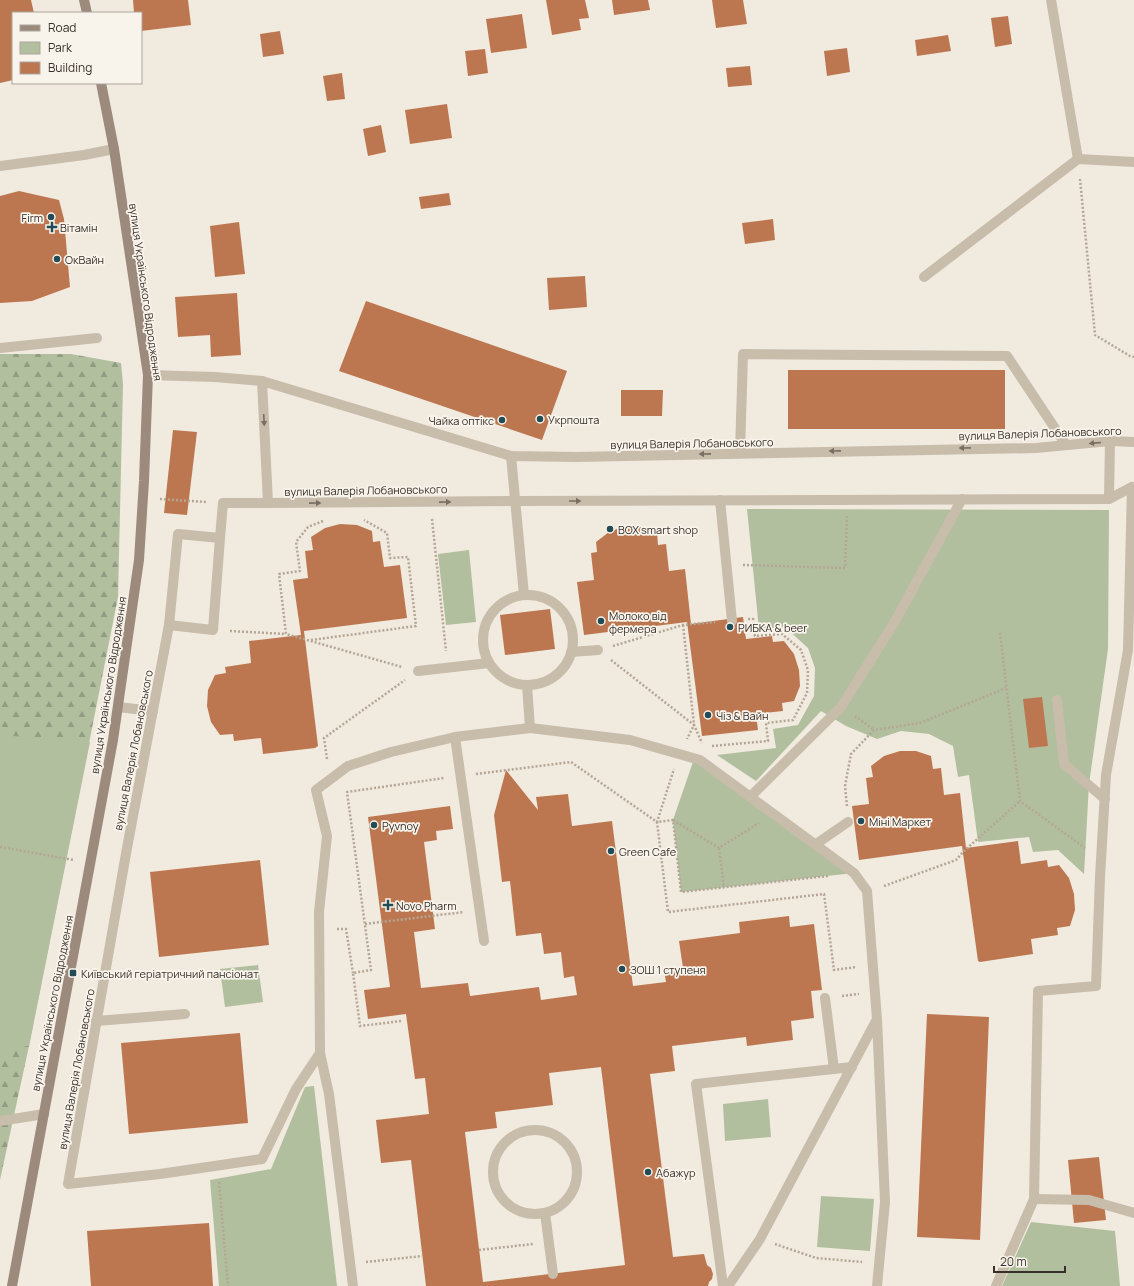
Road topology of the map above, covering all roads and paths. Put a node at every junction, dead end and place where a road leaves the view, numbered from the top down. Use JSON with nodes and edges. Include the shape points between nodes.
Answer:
{"nodes":[{"id":1,"x":84,"y":0,"type":"edge"},
{"id":2,"x":1051,"y":0,"type":"edge"},
{"id":3,"x":87,"y":12,"type":"edge"},
{"id":4,"x":100,"y":84,"type":"edge"},
{"id":5,"x":114,"y":149,"type":"junction"},
{"id":6,"x":1078,"y":159,"type":"junction"},
{"id":7,"x":1134,"y":162,"type":"edge"},
{"id":8,"x":0,"y":166,"type":"edge"},
{"id":9,"x":924,"y":277,"type":"dead end"},
{"id":10,"x":97,"y":338,"type":"dead end"},
{"id":11,"x":0,"y":348,"type":"edge"},
{"id":12,"x":1134,"y":357,"type":"edge"},
{"id":13,"x":148,"y":375,"type":"junction"},
{"id":14,"x":262,"y":381,"type":"junction"},
{"id":15,"x":1110,"y":441,"type":"junction"},
{"id":16,"x":1134,"y":442,"type":"edge"},
{"id":17,"x":1066,"y":445,"type":"junction"},
{"id":18,"x":740,"y":454,"type":"junction"},
{"id":19,"x":511,"y":456,"type":"junction"},
{"id":20,"x":1133,"y":487,"type":"edge"},
{"id":21,"x":143,"y":498,"type":"junction"},
{"id":22,"x":962,"y":499,"type":"junction"},
{"id":23,"x":1109,"y":499,"type":"junction"},
{"id":24,"x":720,"y":500,"type":"junction"},
{"id":25,"x":848,"y":500,"type":"junction"},
{"id":26,"x":515,"y":501,"type":"junction"},
{"id":27,"x":430,"y":502,"type":"junction"},
{"id":28,"x":224,"y":503,"type":"junction"},
{"id":29,"x":268,"y":504,"type":"junction"},
{"id":30,"x":329,"y":518,"type":"dead end"},
{"id":31,"x":364,"y":520,"type":"dead end"},
{"id":32,"x":220,"y":538,"type":"junction"},
{"id":33,"x":727,"y":565,"type":"junction"},
{"id":34,"x":524,"y":594,"type":"junction"},
{"id":35,"x":1131,"y":613,"type":"edge"},
{"id":36,"x":732,"y":621,"type":"junction"},
{"id":37,"x":169,"y":625,"type":"junction"},
{"id":38,"x":683,"y":626,"type":"junction"},
{"id":39,"x":213,"y":630,"type":"junction"},
{"id":40,"x":1000,"y":633,"type":"dead end"},
{"id":41,"x":286,"y":634,"type":"junction"},
{"id":42,"x":311,"y":640,"type":"junction"},
{"id":43,"x":598,"y":650,"type":"junction"},
{"id":44,"x":571,"y":652,"type":"junction"},
{"id":45,"x":488,"y":663,"type":"junction"},
{"id":46,"x":448,"y":668,"type":"junction"},
{"id":47,"x":418,"y":671,"type":"junction"},
{"id":48,"x":527,"y":685,"type":"junction"},
{"id":49,"x":1006,"y":688,"type":"junction"},
{"id":50,"x":1056,"y":700,"type":"dead end"},
{"id":51,"x":118,"y":707,"type":"junction"},
{"id":52,"x":841,"y":707,"type":"junction"},
{"id":53,"x":153,"y":711,"type":"junction"},
{"id":54,"x":694,"y":725,"type":"junction"},
{"id":55,"x":530,"y":728,"type":"junction"},
{"id":56,"x":874,"y":730,"type":"junction"},
{"id":57,"x":455,"y":737,"type":"junction"},
{"id":58,"x":324,"y":738,"type":"dead end"},
{"id":59,"x":711,"y":746,"type":"dead end"},
{"id":60,"x":704,"y":747,"type":"dead end"},
{"id":61,"x":678,"y":754,"type":"junction"},
{"id":62,"x":461,"y":776,"type":"junction"},
{"id":63,"x":750,"y":797,"type":"junction"},
{"id":64,"x":1105,"y":799,"type":"junction"},
{"id":65,"x":1020,"y":801,"type":"junction"},
{"id":66,"x":774,"y":814,"type":"junction"},
{"id":67,"x":673,"y":820,"type":"junction"},
{"id":68,"x":657,"y":822,"type":"junction"},
{"id":69,"x":848,"y":822,"type":"joint"},
{"id":70,"x":816,"y":844,"type":"junction"},
{"id":71,"x":0,"y":847,"type":"edge"},
{"id":72,"x":719,"y":848,"type":"junction"},
{"id":73,"x":1101,"y":860,"type":"junction"},
{"id":74,"x":90,"y":863,"type":"junction"},
{"id":75,"x":854,"y":872,"type":"junction"},
{"id":76,"x":724,"y":887,"type":"junction"},
{"id":77,"x":867,"y":891,"type":"junction"},
{"id":78,"x":480,"y":910,"type":"junction"},
{"id":79,"x":365,"y":924,"type":"junction"},
{"id":80,"x":346,"y":929,"type":"dead end"},
{"id":81,"x":484,"y":941,"type":"dead end"},
{"id":82,"x":873,"y":965,"type":"junction"},
{"id":83,"x":353,"y":973,"type":"junction"},
{"id":84,"x":875,"y":992,"type":"junction"},
{"id":85,"x":825,"y":998,"type":"joint"},
{"id":86,"x":186,"y":1014,"type":"dead end"},
{"id":87,"x":877,"y":1019,"type":"junction"},
{"id":88,"x":96,"y":1021,"type":"junction"},
{"id":89,"x":401,"y":1021,"type":"dead end"},
{"id":90,"x":320,"y":1053,"type":"junction"},
{"id":91,"x":852,"y":1067,"type":"junction"},
{"id":92,"x":834,"y":1069,"type":"junction"},
{"id":93,"x":44,"y":1114,"type":"junction"},
{"id":94,"x":0,"y":1121,"type":"edge"},
{"id":95,"x":217,"y":1166,"type":"junction"},
{"id":96,"x":1034,"y":1199,"type":"junction"},
{"id":97,"x":1134,"y":1213,"type":"edge"},
{"id":98,"x":545,"y":1214,"type":"junction"},
{"id":99,"x":760,"y":1239,"type":"junction"},
{"id":100,"x":549,"y":1242,"type":"junction"},
{"id":101,"x":479,"y":1250,"type":"dead end"},
{"id":102,"x":422,"y":1256,"type":"dead end"},
{"id":103,"x":879,"y":1263,"type":"junction"},
{"id":104,"x":350,"y":1264,"type":"junction"},
{"id":105,"x":553,"y":1274,"type":"dead end"},
{"id":106,"x":12,"y":1286,"type":"edge"},
{"id":107,"x":228,"y":1286,"type":"edge"},
{"id":108,"x":353,"y":1286,"type":"edge"},
{"id":109,"x":723,"y":1286,"type":"edge"},
{"id":110,"x":728,"y":1286,"type":"edge"},
{"id":111,"x":877,"y":1286,"type":"edge"},
{"id":112,"x":996,"y":1286,"type":"edge"}],
"edges":[{"from":1,"to":3,"type":"street"},
{"from":2,"to":6,"type":"street"},
{"from":4,"to":5,"type":"street","name":"вулиця Українського Відродження"},
{"from":5,"to":8,"type":"street"},
{"from":5,"to":13,"type":"street","name":"вулиця Українського Відродження"},
{"from":6,"to":7,"type":"street"},
{"from":6,"to":9,"type":"street"},
{"from":6,"to":12,"type":"path","via":[[1095,335]]},
{"from":10,"to":11,"type":"street"},
{"from":13,"to":14,"type":"street","name":"вулиця Валерія Лобановського"},
{"from":13,"to":21,"type":"street","name":"вулиця Українського Відродження"},
{"from":14,"to":19,"type":"street","name":"вулиця Валерія Лобановського"},
{"from":14,"to":29,"type":"street","one_way":true},
{"from":15,"to":16,"type":"street","name":"вулиця Валерія Лобановського"},
{"from":15,"to":17,"type":"street","name":"вулиця Валерія Лобановського","one_way":true},
{"from":15,"to":23,"type":"street"},
{"from":17,"to":18,"type":"street","name":"вулиця Валерія Лобановського","one_way":true,"via":[[1036,448]]},
{"from":17,"to":18,"type":"street","via":[[1007,356],[743,354]]},
{"from":18,"to":19,"type":"street","name":"вулиця Валерія Лобановського","one_way":true},
{"from":19,"to":26,"type":"street"},
{"from":20,"to":23,"type":"street","name":"вулиця Валерія Лобановського"},
{"from":20,"to":35,"type":"street"},
{"from":21,"to":28,"type":"path"},
{"from":21,"to":51,"type":"street","name":"вулиця Українського Відродження","via":[[139,560]]},
{"from":22,"to":23,"type":"street","name":"вулиця Валерія Лобановського"},
{"from":22,"to":25,"type":"street","name":"вулиця Валерія Лобановського"},
{"from":22,"to":52,"type":"street","via":[[894,623]]},
{"from":24,"to":25,"type":"street","name":"вулиця Валерія Лобановського"},
{"from":26,"to":24,"type":"street","name":"вулиця Валерія Лобановського","one_way":true},
{"from":24,"to":33,"type":"street"},
{"from":25,"to":33,"type":"path","via":[[844,568]]},
{"from":27,"to":26,"type":"street","name":"вулиця Валерія Лобановського","one_way":true},
{"from":26,"to":34,"type":"street"},
{"from":29,"to":27,"type":"street","name":"вулиця Валерія Лобановського","one_way":true},
{"from":27,"to":46,"type":"path"},
{"from":28,"to":29,"type":"street","name":"вулиця Валерія Лобановського"},
{"from":28,"to":32,"type":"street"},
{"from":30,"to":41,"type":"path","via":[[308,527],[296,542],[300,571],[279,574]]},
{"from":31,"to":42,"type":"path","via":[[387,532],[390,558],[408,557],[416,626]]},
{"from":32,"to":37,"type":"street","name":"вулиця Валерія Лобановського","via":[[178,534]]},
{"from":32,"to":39,"type":"street"},
{"from":33,"to":36,"type":"street"},
{"from":34,"to":44,"type":"street","via":[[552,601],[563,611],[570,624],[573,638]]},
{"from":34,"to":45,"type":"street","via":[[509,598],[496,607],[487,619],[482,634],[483,649]]},
{"from":35,"to":64,"type":"street","via":[[1128,650],[1106,775]]},
{"from":36,"to":38,"type":"path"},
{"from":36,"to":59,"type":"path","via":[[752,619],[755,636],[782,634],[801,650],[808,670],[807,693],[793,720],[766,724],[768,741]]},
{"from":37,"to":39,"type":"street"},
{"from":37,"to":53,"type":"street","name":"вулиця Валерія Лобановського"},
{"from":38,"to":43,"type":"path"},
{"from":38,"to":54,"type":"path"},
{"from":39,"to":41,"type":"path"},
{"from":40,"to":49,"type":"path"},
{"from":41,"to":42,"type":"path"},
{"from":42,"to":47,"type":"path"},
{"from":43,"to":44,"type":"street"},
{"from":43,"to":54,"type":"path"},
{"from":44,"to":48,"type":"street","via":[[565,666],[555,676],[542,683]]},
{"from":45,"to":46,"type":"street"},
{"from":45,"to":48,"type":"street","via":[[499,675],[512,683]]},
{"from":46,"to":47,"type":"street"},
{"from":47,"to":58,"type":"path"},
{"from":48,"to":55,"type":"street"},
{"from":49,"to":56,"type":"path","via":[[920,723]]},
{"from":49,"to":65,"type":"path"},
{"from":50,"to":64,"type":"street","via":[[1064,764]]},
{"from":51,"to":53,"type":"street"},
{"from":51,"to":74,"type":"street","name":"вулиця Українського Відродження"},
{"from":52,"to":56,"type":"path"},
{"from":52,"to":63,"type":"street"},
{"from":53,"to":88,"type":"street","name":"вулиця Валерія Лобановського"},
{"from":54,"to":60,"type":"path"},
{"from":55,"to":57,"type":"street"},
{"from":55,"to":61,"type":"street","via":[[630,740]]},
{"from":56,"to":69,"type":"path","via":[[851,754],[845,786]]},
{"from":57,"to":62,"type":"street"},
{"from":57,"to":90,"type":"street","via":[[391,752],[348,766],[316,790],[327,836],[319,912]]},
{"from":61,"to":63,"type":"street","via":[[700,760]]},
{"from":61,"to":68,"type":"path"},
{"from":62,"to":68,"type":"path","via":[[570,762]]},
{"from":62,"to":78,"type":"street"},
{"from":62,"to":79,"type":"path","via":[[347,792]]},
{"from":63,"to":66,"type":"street"},
{"from":64,"to":73,"type":"street"},
{"from":65,"to":73,"type":"path"},
{"from":65,"to":77,"type":"path","via":[[956,860]]},
{"from":66,"to":70,"type":"street"},
{"from":66,"to":72,"type":"path"},
{"from":67,"to":68,"type":"path"},
{"from":67,"to":72,"type":"path"},
{"from":67,"to":76,"type":"path","via":[[682,892]]},
{"from":68,"to":82,"type":"path","via":[[668,912],[824,894],[834,970]]},
{"from":69,"to":70,"type":"street"},
{"from":70,"to":75,"type":"street"},
{"from":71,"to":74,"type":"path"},
{"from":72,"to":76,"type":"path"},
{"from":73,"to":96,"type":"street","via":[[1096,986],[1038,991]]},
{"from":74,"to":93,"type":"street","name":"вулиця Українського Відродження"},
{"from":75,"to":76,"type":"path"},
{"from":75,"to":77,"type":"street"},
{"from":77,"to":82,"type":"street"},
{"from":78,"to":79,"type":"path"},
{"from":78,"to":81,"type":"street"},
{"from":79,"to":83,"type":"path","via":[[371,970]]},
{"from":80,"to":83,"type":"path"},
{"from":82,"to":84,"type":"street"},
{"from":83,"to":89,"type":"path","via":[[360,1026]]},
{"from":84,"to":85,"type":"path"},
{"from":84,"to":87,"type":"street"},
{"from":85,"to":92,"type":"street"},
{"from":86,"to":88,"type":"street"},
{"from":87,"to":91,"type":"street"},
{"from":87,"to":103,"type":"street","via":[[885,1202]]},
{"from":88,"to":95,"type":"street","name":"вулиця Валерія Лобановського","via":[[68,1184]]},
{"from":90,"to":95,"type":"street","name":"вулиця Валерія Лобановського","via":[[296,1088],[262,1159]]},
{"from":90,"to":104,"type":"street","via":[[329,1094]]},
{"from":91,"to":92,"type":"street"},
{"from":91,"to":99,"type":"street"},
{"from":92,"to":109,"type":"street","via":[[696,1084]]},
{"from":93,"to":94,"type":"street"},
{"from":93,"to":106,"type":"street","name":"вулиця Українського Відродження"},
{"from":95,"to":107,"type":"path"},
{"from":96,"to":97,"type":"street","via":[[1090,1200]]},
{"from":96,"to":112,"type":"street"},
{"from":98,"to":98,"type":"street","via":[[518,1211],[498,1192],[494,1180],[494,1166],[498,1153],[506,1142],[530,1131],[544,1131],[558,1137],[568,1146],[575,1158],[578,1172],[569,1198],[558,1208]]},
{"from":98,"to":100,"type":"street"},
{"from":99,"to":103,"type":"path","via":[[816,1258]]},
{"from":99,"to":110,"type":"street"},
{"from":100,"to":101,"type":"path"},
{"from":100,"to":105,"type":"street"},
{"from":102,"to":104,"type":"path"},
{"from":103,"to":111,"type":"street"},
{"from":104,"to":108,"type":"street"}]}
